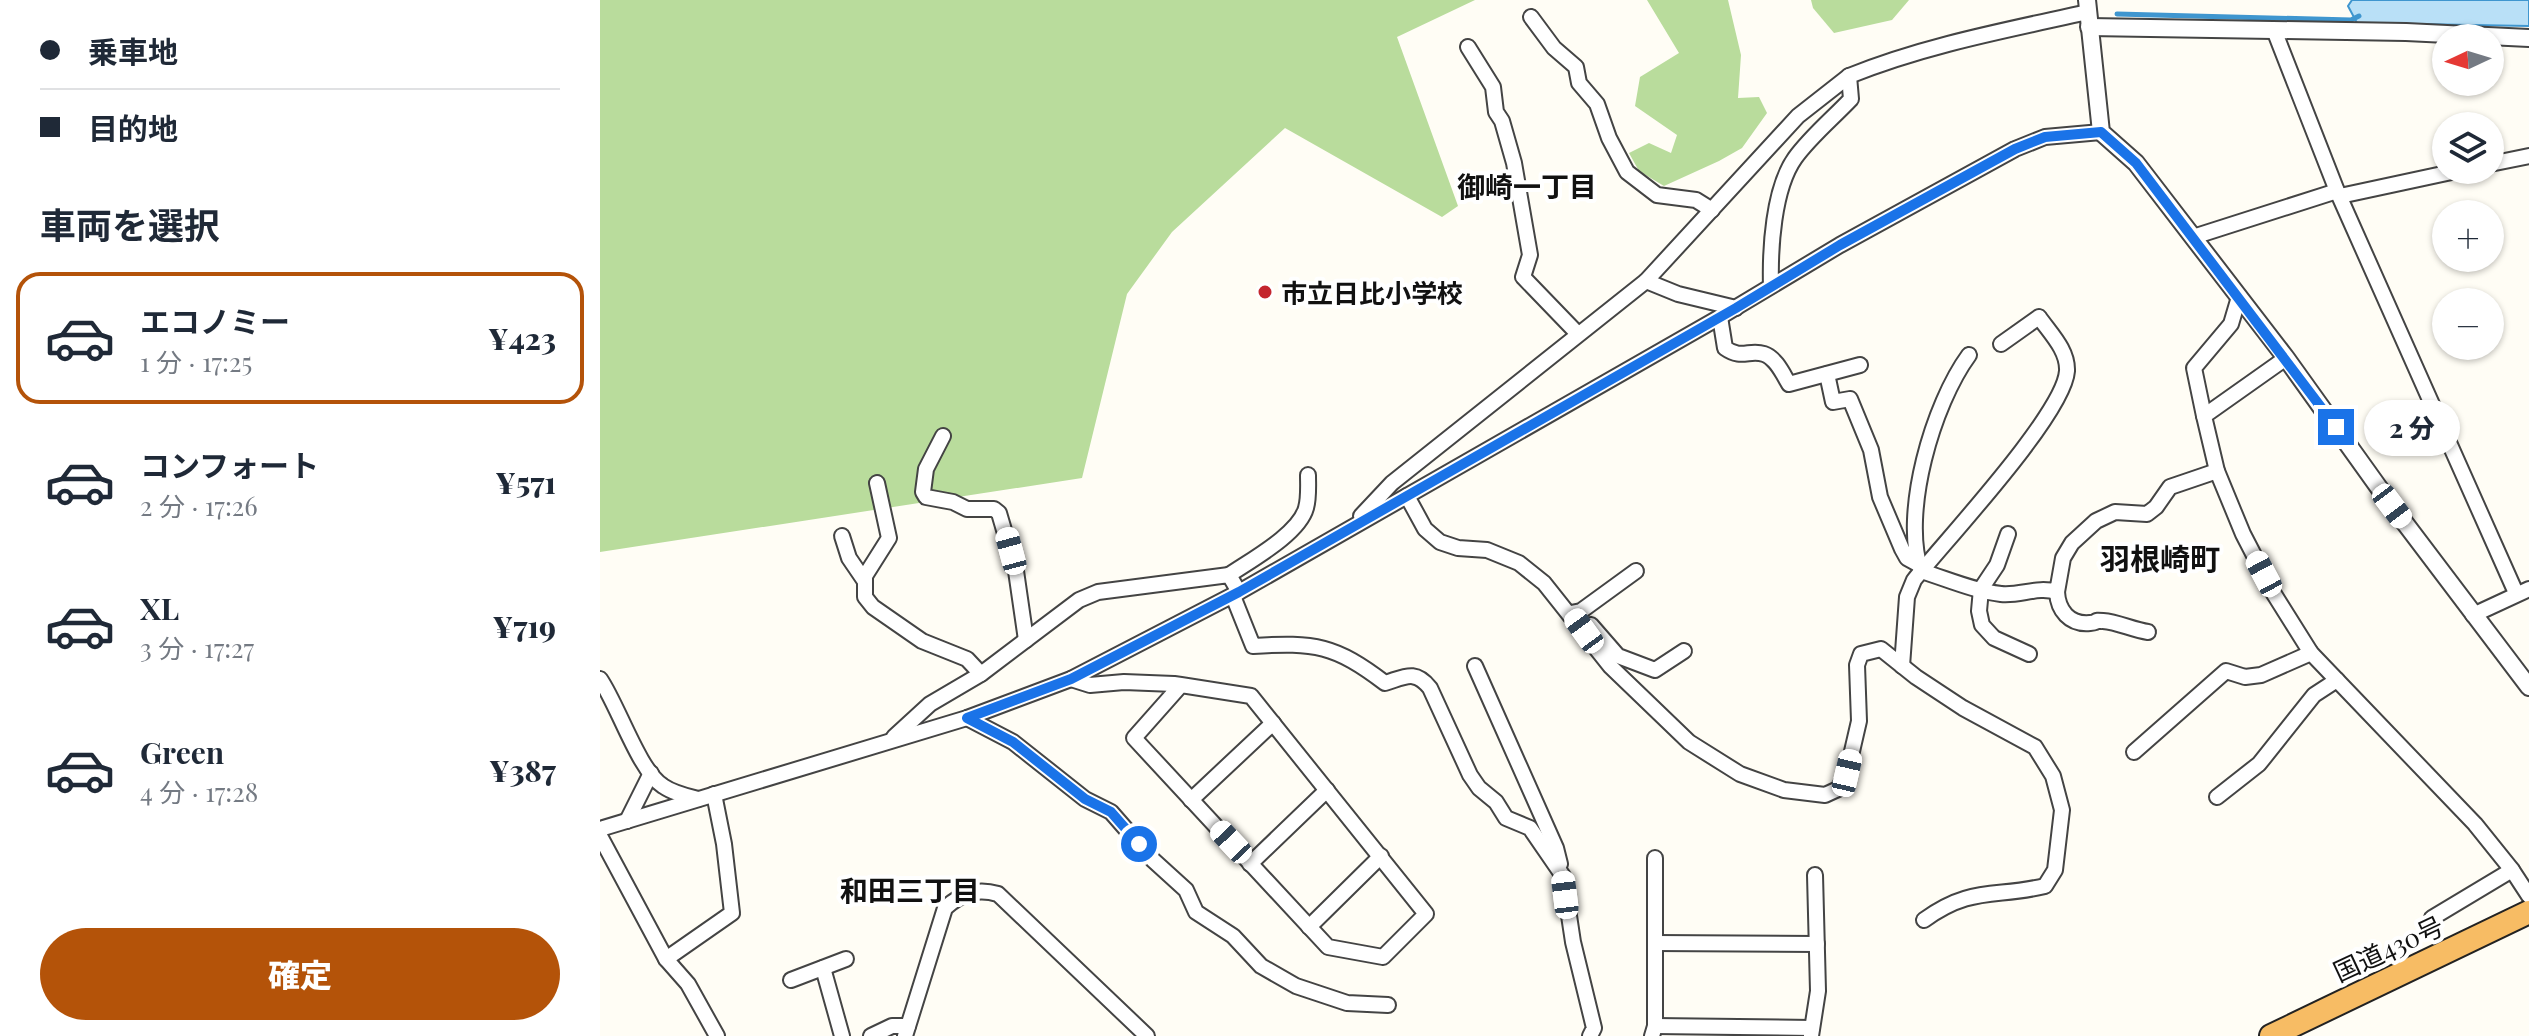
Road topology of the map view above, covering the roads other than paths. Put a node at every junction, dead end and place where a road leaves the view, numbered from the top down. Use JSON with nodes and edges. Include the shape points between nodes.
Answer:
{"nodes":[{"id":1,"x":2088,"y":13,"type":"edge"},
{"id":2,"x":1531,"y":17,"type":"dead end"},
{"id":3,"x":2274,"y":30,"type":"junction"},
{"id":4,"x":2529,"y":38,"type":"edge"},
{"id":5,"x":1468,"y":47,"type":"dead end"},
{"id":6,"x":1849,"y":76,"type":"junction"},
{"id":7,"x":2101,"y":132,"type":"junction"},
{"id":8,"x":2529,"y":156,"type":"edge"},
{"id":9,"x":2504,"y":161,"type":"edge"},
{"id":10,"x":2432,"y":176,"type":"edge"},
{"id":11,"x":2339,"y":194,"type":"junction"},
{"id":12,"x":1712,"y":210,"type":"junction"},
{"id":13,"x":2193,"y":237,"type":"junction"},
{"id":14,"x":1646,"y":281,"type":"junction"},
{"id":15,"x":1771,"y":286,"type":"junction"},
{"id":16,"x":2239,"y":297,"type":"junction"},
{"id":17,"x":1736,"y":308,"type":"junction"},
{"id":18,"x":1720,"y":317,"type":"junction"},
{"id":19,"x":1578,"y":334,"type":"junction"},
{"id":20,"x":2001,"y":344,"type":"dead end"},
{"id":21,"x":1969,"y":355,"type":"dead end"},
{"id":22,"x":2286,"y":358,"type":"junction"},
{"id":23,"x":1860,"y":365,"type":"dead end"},
{"id":24,"x":1827,"y":374,"type":"junction"},
{"id":25,"x":2204,"y":416,"type":"junction"},
{"id":26,"x":943,"y":436,"type":"dead end"},
{"id":27,"x":2217,"y":471,"type":"junction"},
{"id":28,"x":1308,"y":475,"type":"dead end"},
{"id":29,"x":877,"y":483,"type":"dead end"},
{"id":30,"x":1407,"y":496,"type":"junction"},
{"id":31,"x":1352,"y":525,"type":"junction"},
{"id":32,"x":2008,"y":534,"type":"dead end"},
{"id":33,"x":842,"y":536,"type":"dead end"},
{"id":34,"x":1920,"y":568,"type":"junction"},
{"id":35,"x":1636,"y":571,"type":"dead end"},
{"id":36,"x":1229,"y":575,"type":"junction"},
{"id":37,"x":864,"y":580,"type":"junction"},
{"id":38,"x":1981,"y":589,"type":"junction"},
{"id":39,"x":2523,"y":591,"type":"edge"},
{"id":40,"x":2057,"y":592,"type":"junction"},
{"id":41,"x":1236,"y":594,"type":"junction"},
{"id":42,"x":1576,"y":612,"type":"junction"},
{"id":43,"x":2473,"y":615,"type":"junction"},
{"id":44,"x":2148,"y":632,"type":"dead end"},
{"id":45,"x":1026,"y":640,"type":"junction"},
{"id":46,"x":1684,"y":651,"type":"dead end"},
{"id":47,"x":2311,"y":653,"type":"junction"},
{"id":48,"x":2029,"y":654,"type":"dead end"},
{"id":49,"x":1475,"y":666,"type":"dead end"},
{"id":50,"x":1902,"y":666,"type":"junction"},
{"id":51,"x":981,"y":674,"type":"junction"},
{"id":52,"x":600,"y":679,"type":"edge"},
{"id":53,"x":1071,"y":679,"type":"junction"},
{"id":54,"x":2337,"y":680,"type":"junction"},
{"id":55,"x":1181,"y":685,"type":"junction"},
{"id":56,"x":2529,"y":687,"type":"edge"},
{"id":57,"x":967,"y":718,"type":"junction"},
{"id":58,"x":1273,"y":723,"type":"junction"},
{"id":59,"x":891,"y":740,"type":"junction"},
{"id":60,"x":2134,"y":752,"type":"dead end"},
{"id":61,"x":651,"y":773,"type":"junction"},
{"id":62,"x":1327,"y":790,"type":"junction"},
{"id":63,"x":714,"y":794,"type":"junction"},
{"id":64,"x":2217,"y":797,"type":"dead end"},
{"id":65,"x":698,"y":799,"type":"junction"},
{"id":66,"x":1191,"y":800,"type":"junction"},
{"id":67,"x":627,"y":821,"type":"junction"},
{"id":68,"x":600,"y":829,"type":"edge"},
{"id":69,"x":600,"y":836,"type":"edge"},
{"id":70,"x":1381,"y":856,"type":"junction"},
{"id":71,"x":1655,"y":858,"type":"dead end"},
{"id":72,"x":1250,"y":864,"type":"junction"},
{"id":73,"x":2512,"y":870,"type":"junction"},
{"id":74,"x":1815,"y":875,"type":"dead end"},
{"id":75,"x":1563,"y":876,"type":"junction"},
{"id":76,"x":2529,"y":896,"type":"edge"},
{"id":77,"x":2529,"y":912,"type":"edge"},
{"id":78,"x":2432,"y":918,"type":"dead end"},
{"id":79,"x":1924,"y":920,"type":"dead end"},
{"id":80,"x":1309,"y":927,"type":"junction"},
{"id":81,"x":1655,"y":943,"type":"junction"},
{"id":82,"x":1817,"y":944,"type":"junction"},
{"id":83,"x":666,"y":959,"type":"junction"},
{"id":84,"x":846,"y":959,"type":"dead end"},
{"id":85,"x":823,"y":968,"type":"junction"},
{"id":86,"x":791,"y":980,"type":"dead end"},
{"id":87,"x":1388,"y":1005,"type":"dead end"},
{"id":88,"x":907,"y":1031,"type":"edge"},
{"id":89,"x":1654,"y":1031,"type":"edge"},
{"id":90,"x":1811,"y":1032,"type":"edge"},
{"id":91,"x":717,"y":1036,"type":"edge"},
{"id":92,"x":842,"y":1036,"type":"edge"},
{"id":93,"x":871,"y":1036,"type":"edge"},
{"id":94,"x":1147,"y":1036,"type":"edge"},
{"id":95,"x":1590,"y":1036,"type":"edge"},
{"id":96,"x":2271,"y":1036,"type":"edge"}],
"edges":[{"from":1,"to":3,"type":"street"},
{"from":1,"to":6,"type":"street","via":[[1937,46]]},
{"from":1,"to":7,"type":"street"},
{"from":2,"to":12,"type":"street","via":[[1576,67],[1579,83],[1597,104],[1627,172],[1657,195],[1696,200]]},
{"from":3,"to":4,"type":"street"},
{"from":3,"to":11,"type":"street"},
{"from":5,"to":19,"type":"street","via":[[1493,87],[1514,163],[1530,255],[1523,277]]},
{"from":6,"to":12,"type":"street","via":[[1798,116]]},
{"from":6,"to":15,"type":"street","via":[[1851,99],[1794,159],[1781,190]]},
{"from":7,"to":13,"type":"street","via":[[2136,163]]},
{"from":7,"to":15,"type":"street","via":[[2045,137],[2015,149]]},
{"from":8,"to":9,"type":"street"},
{"from":10,"to":11,"type":"street"},
{"from":11,"to":13,"type":"street"},
{"from":11,"to":39,"type":"street"},
{"from":12,"to":14,"type":"street"},
{"from":13,"to":16,"type":"street"},
{"from":14,"to":17,"type":"street"},
{"from":14,"to":19,"type":"street"},
{"from":15,"to":17,"type":"street"},
{"from":16,"to":22,"type":"street"},
{"from":16,"to":25,"type":"street","via":[[2231,324],[2194,368]]},
{"from":17,"to":18,"type":"street"},
{"from":18,"to":24,"type":"street","via":[[1725,348],[1735,355],[1763,353],[1789,384]]},
{"from":18,"to":30,"type":"street"},
{"from":19,"to":31,"type":"street","via":[[1392,483]]},
{"from":20,"to":34,"type":"street","via":[[2039,317],[2064,353],[2062,392],[2044,422]]},
{"from":21,"to":34,"type":"street","via":[[1944,396],[1920,481],[1914,515]]},
{"from":22,"to":25,"type":"street"},
{"from":22,"to":43,"type":"street"},
{"from":23,"to":24,"type":"street"},
{"from":24,"to":34,"type":"street","via":[[1833,402],[1850,399],[1896,536],[1907,558]]},
{"from":25,"to":27,"type":"street"},
{"from":26,"to":45,"type":"street","via":[[926,469],[923,492],[967,509],[999,513],[1016,571]]},
{"from":27,"to":40,"type":"street","via":[[2170,487],[2147,514],[2115,512],[2096,521],[2063,558]]},
{"from":27,"to":47,"type":"street","via":[[2249,546]]},
{"from":28,"to":36,"type":"street","via":[[1307,507],[1300,522]]},
{"from":29,"to":37,"type":"street","via":[[889,538]]},
{"from":30,"to":31,"type":"street"},
{"from":30,"to":42,"type":"street","via":[[1425,529],[1440,542],[1487,550],[1519,563]]},
{"from":31,"to":41,"type":"street"},
{"from":32,"to":38,"type":"street"},
{"from":33,"to":37,"type":"street"},
{"from":34,"to":38,"type":"street"},
{"from":34,"to":50,"type":"street","via":[[1907,597]]},
{"from":35,"to":42,"type":"street"},
{"from":36,"to":41,"type":"street"},
{"from":36,"to":45,"type":"street","via":[[1098,592]]},
{"from":37,"to":51,"type":"street","via":[[865,597],[873,607],[922,641],[967,659]]},
{"from":38,"to":40,"type":"street","via":[[2000,594]]},
{"from":38,"to":48,"type":"street","via":[[1982,625],[1994,638]]},
{"from":39,"to":43,"type":"street"},
{"from":40,"to":44,"type":"street","via":[[2058,604],[2072,620],[2100,620]]},
{"from":41,"to":53,"type":"street"},
{"from":41,"to":75,"type":"street","via":[[1253,646],[1310,644],[1361,665],[1385,683],[1411,675],[1422,678],[1479,788],[1506,818],[1530,828]]},
{"from":42,"to":46,"type":"street","via":[[1618,656],[1655,670]]},
{"from":42,"to":50,"type":"street","via":[[1610,666],[1689,742],[1740,774],[1784,790],[1825,795],[1838,789],[1859,721],[1861,654],[1881,649]]},
{"from":43,"to":56,"type":"street"},
{"from":45,"to":51,"type":"street"},
{"from":47,"to":54,"type":"street"},
{"from":47,"to":60,"type":"street","via":[[2261,675],[2226,671]]},
{"from":49,"to":75,"type":"street","via":[[1556,848]]},
{"from":50,"to":79,"type":"street","via":[[1963,708],[2035,747],[2053,776],[2062,810],[2055,870],[2045,886],[1962,897]]},
{"from":51,"to":59,"type":"street","via":[[930,704]]},
{"from":52,"to":61,"type":"street"},
{"from":53,"to":55,"type":"street","via":[[1090,685]]},
{"from":53,"to":57,"type":"street"},
{"from":54,"to":64,"type":"street","via":[[2314,695],[2259,764]]},
{"from":54,"to":73,"type":"street"},
{"from":55,"to":58,"type":"street","via":[[1251,696]]},
{"from":55,"to":66,"type":"street","via":[[1134,738]]},
{"from":57,"to":59,"type":"street"},
{"from":57,"to":87,"type":"street","via":[[1013,742],[1085,799],[1111,812],[1186,890],[1196,912],[1233,936],[1261,966],[1296,986],[1347,1003]]},
{"from":58,"to":62,"type":"street"},
{"from":58,"to":66,"type":"street"},
{"from":59,"to":63,"type":"street"},
{"from":61,"to":65,"type":"street","via":[[659,784]]},
{"from":61,"to":67,"type":"street"},
{"from":62,"to":70,"type":"street"},
{"from":62,"to":72,"type":"street"},
{"from":63,"to":65,"type":"street"},
{"from":63,"to":83,"type":"street","via":[[732,913]]},
{"from":65,"to":67,"type":"street"},
{"from":66,"to":72,"type":"street"},
{"from":67,"to":68,"type":"street"},
{"from":69,"to":83,"type":"street"},
{"from":70,"to":80,"type":"street"},
{"from":70,"to":80,"type":"street","via":[[1426,914],[1383,957],[1328,947]]},
{"from":71,"to":81,"type":"street"},
{"from":72,"to":80,"type":"street"},
{"from":73,"to":76,"type":"street"},
{"from":73,"to":78,"type":"street"},
{"from":74,"to":82,"type":"street"},
{"from":75,"to":95,"type":"street","via":[[1594,1028]]},
{"from":77,"to":96,"type":"highway","name":"国道430号"},
{"from":81,"to":82,"type":"street"},
{"from":81,"to":89,"type":"street"},
{"from":82,"to":90,"type":"street","via":[[1818,991]]},
{"from":83,"to":91,"type":"street","via":[[688,984]]},
{"from":84,"to":85,"type":"street"},
{"from":85,"to":86,"type":"street"},
{"from":85,"to":92,"type":"street"},
{"from":88,"to":93,"type":"street","via":[[892,1026]]},
{"from":88,"to":94,"type":"street","via":[[945,908],[956,898],[984,890],[998,894]]},
{"from":89,"to":90,"type":"street"}]}
